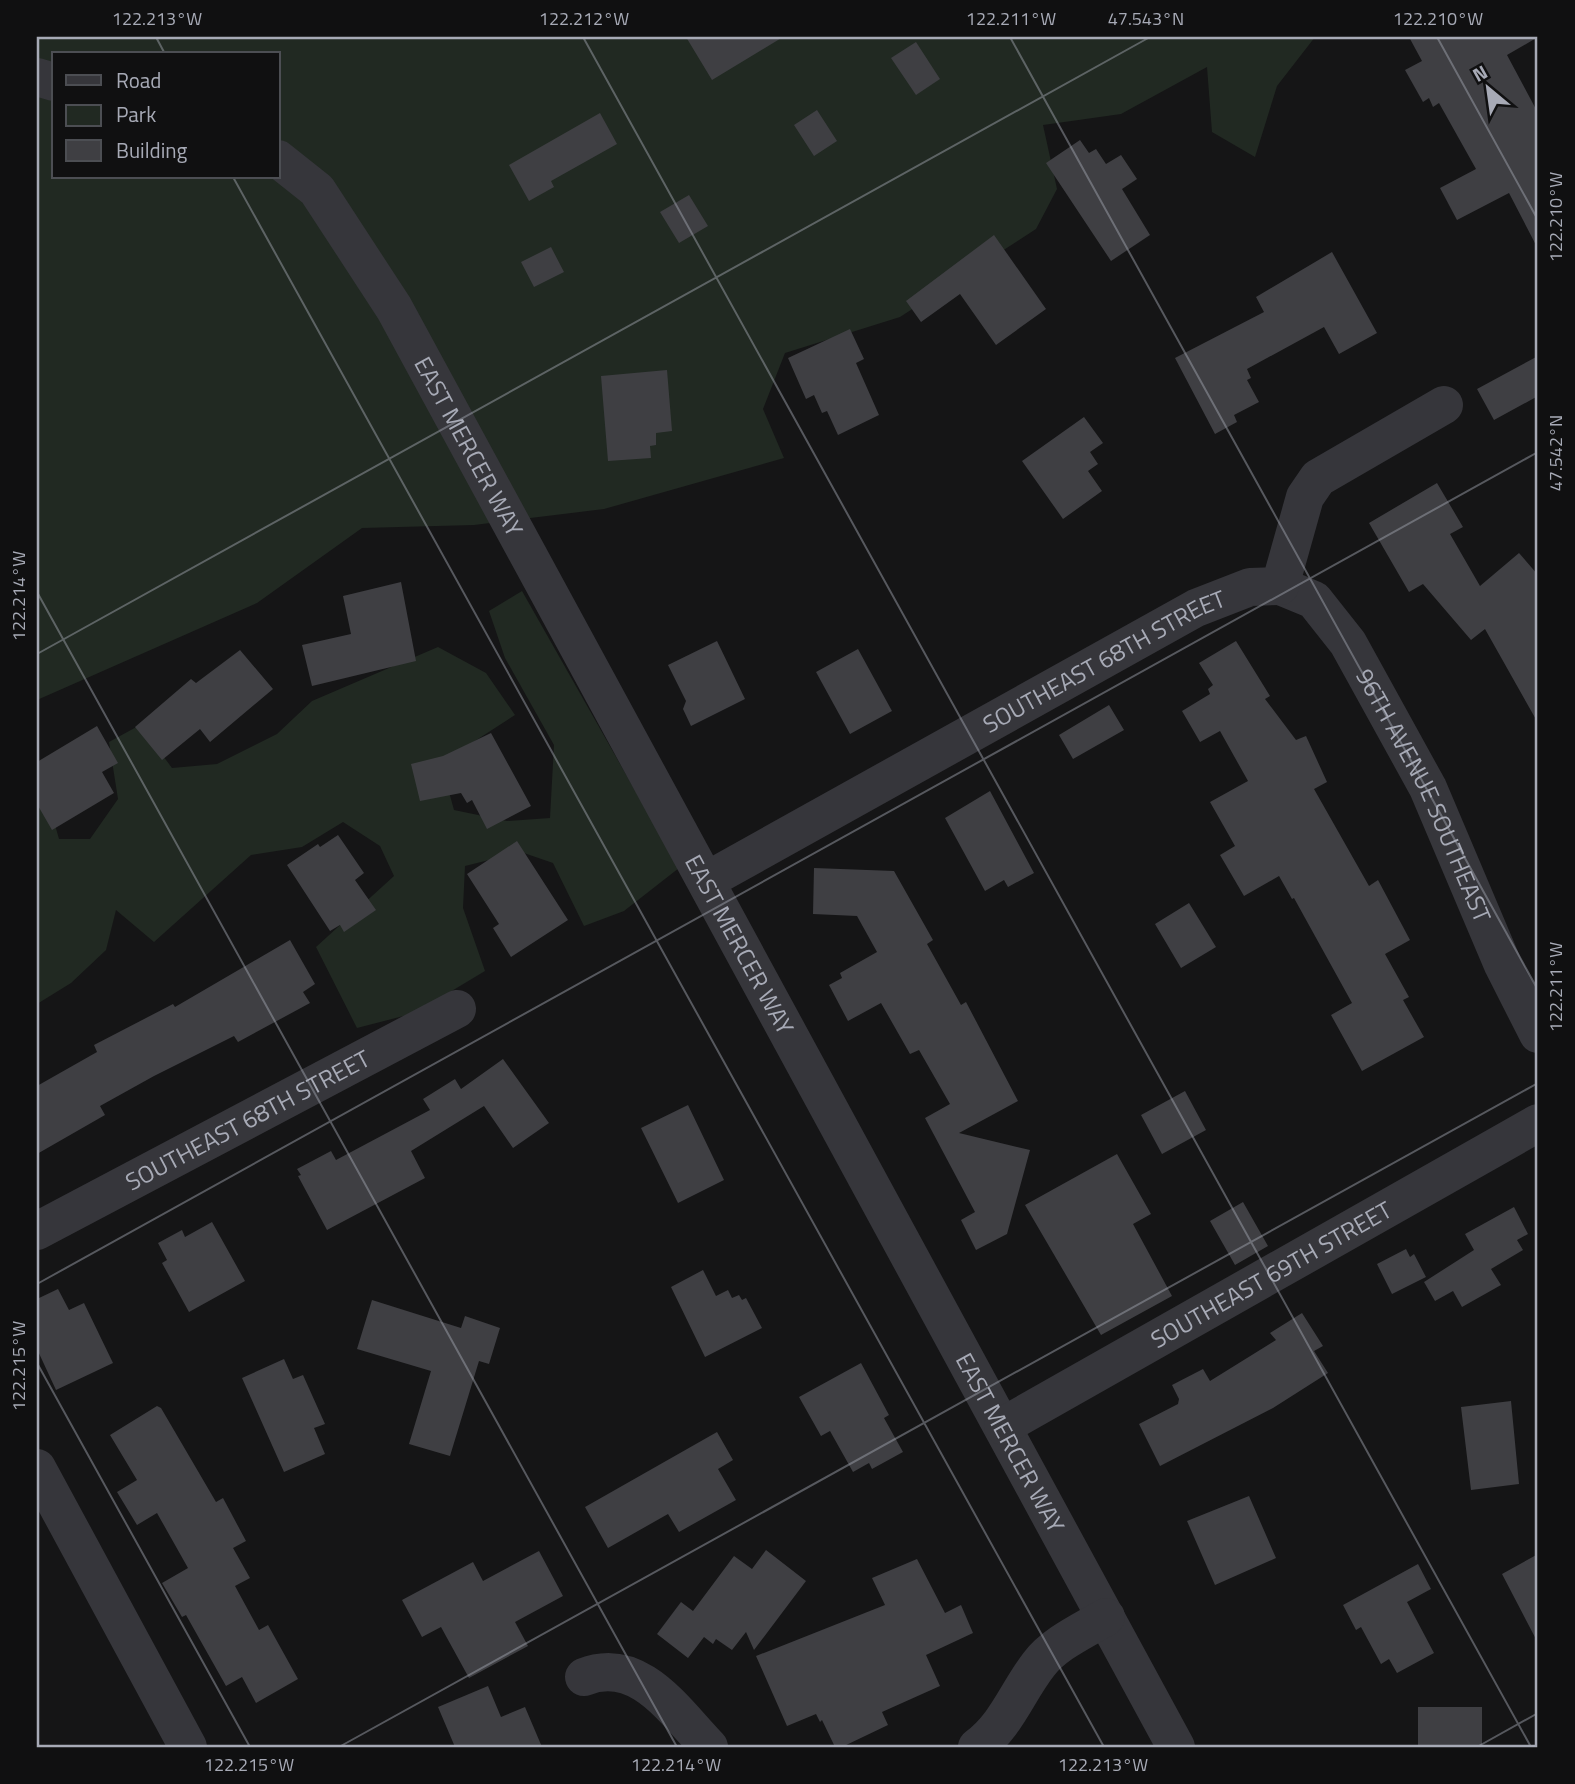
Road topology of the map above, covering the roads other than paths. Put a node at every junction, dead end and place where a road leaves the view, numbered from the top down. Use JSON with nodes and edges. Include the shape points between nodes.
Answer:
{"nodes":[{"id":1,"x":280,"y":161,"type":"edge"},
{"id":2,"x":1444,"y":405,"type":"dead end"},
{"id":3,"x":1280,"y":586,"type":"junction"},
{"id":4,"x":706,"y":881,"type":"junction"},
{"id":5,"x":457,"y":1009,"type":"dead end"},
{"id":6,"x":1538,"y":1034,"type":"edge"},
{"id":7,"x":1538,"y":1123,"type":"edge"},
{"id":8,"x":37,"y":1231,"type":"edge"},
{"id":9,"x":1003,"y":1426,"type":"junction"},
{"id":10,"x":37,"y":1468,"type":"edge"},
{"id":11,"x":1106,"y":1617,"type":"junction"},
{"id":12,"x":584,"y":1677,"type":"dead end"},
{"id":13,"x":188,"y":1747,"type":"edge"},
{"id":14,"x":709,"y":1747,"type":"edge"},
{"id":15,"x":977,"y":1747,"type":"edge"},
{"id":16,"x":1176,"y":1747,"type":"edge"}],
"edges":[{"from":1,"to":4,"type":"street","name":"EAST MERCER WAY","via":[[317,190],[394,308]]},
{"from":2,"to":3,"type":"street","via":[[1318,478],[1305,497]]},
{"from":3,"to":4,"type":"street","name":"SOUTHEAST 68TH STREET","via":[[1250,587],[1196,608]]},
{"from":3,"to":6,"type":"street","name":"96TH AVENUE SOUTHEAST","via":[[1314,600],[1348,643],[1428,788],[1503,965]]},
{"from":4,"to":9,"type":"street","name":"EAST MERCER WAY"},
{"from":5,"to":8,"type":"street","name":"SOUTHEAST 68TH STREET"},
{"from":7,"to":9,"type":"street","name":"SOUTHEAST 69TH STREET"},
{"from":9,"to":11,"type":"street","name":"EAST MERCER WAY"},
{"from":10,"to":13,"type":"street"},
{"from":11,"to":15,"type":"street","via":[[1040,1663],[1004,1720]]},
{"from":11,"to":16,"type":"street","name":"EAST MERCER WAY"},
{"from":12,"to":14,"type":"street","via":[[600,1671],[635,1676]]}]}
